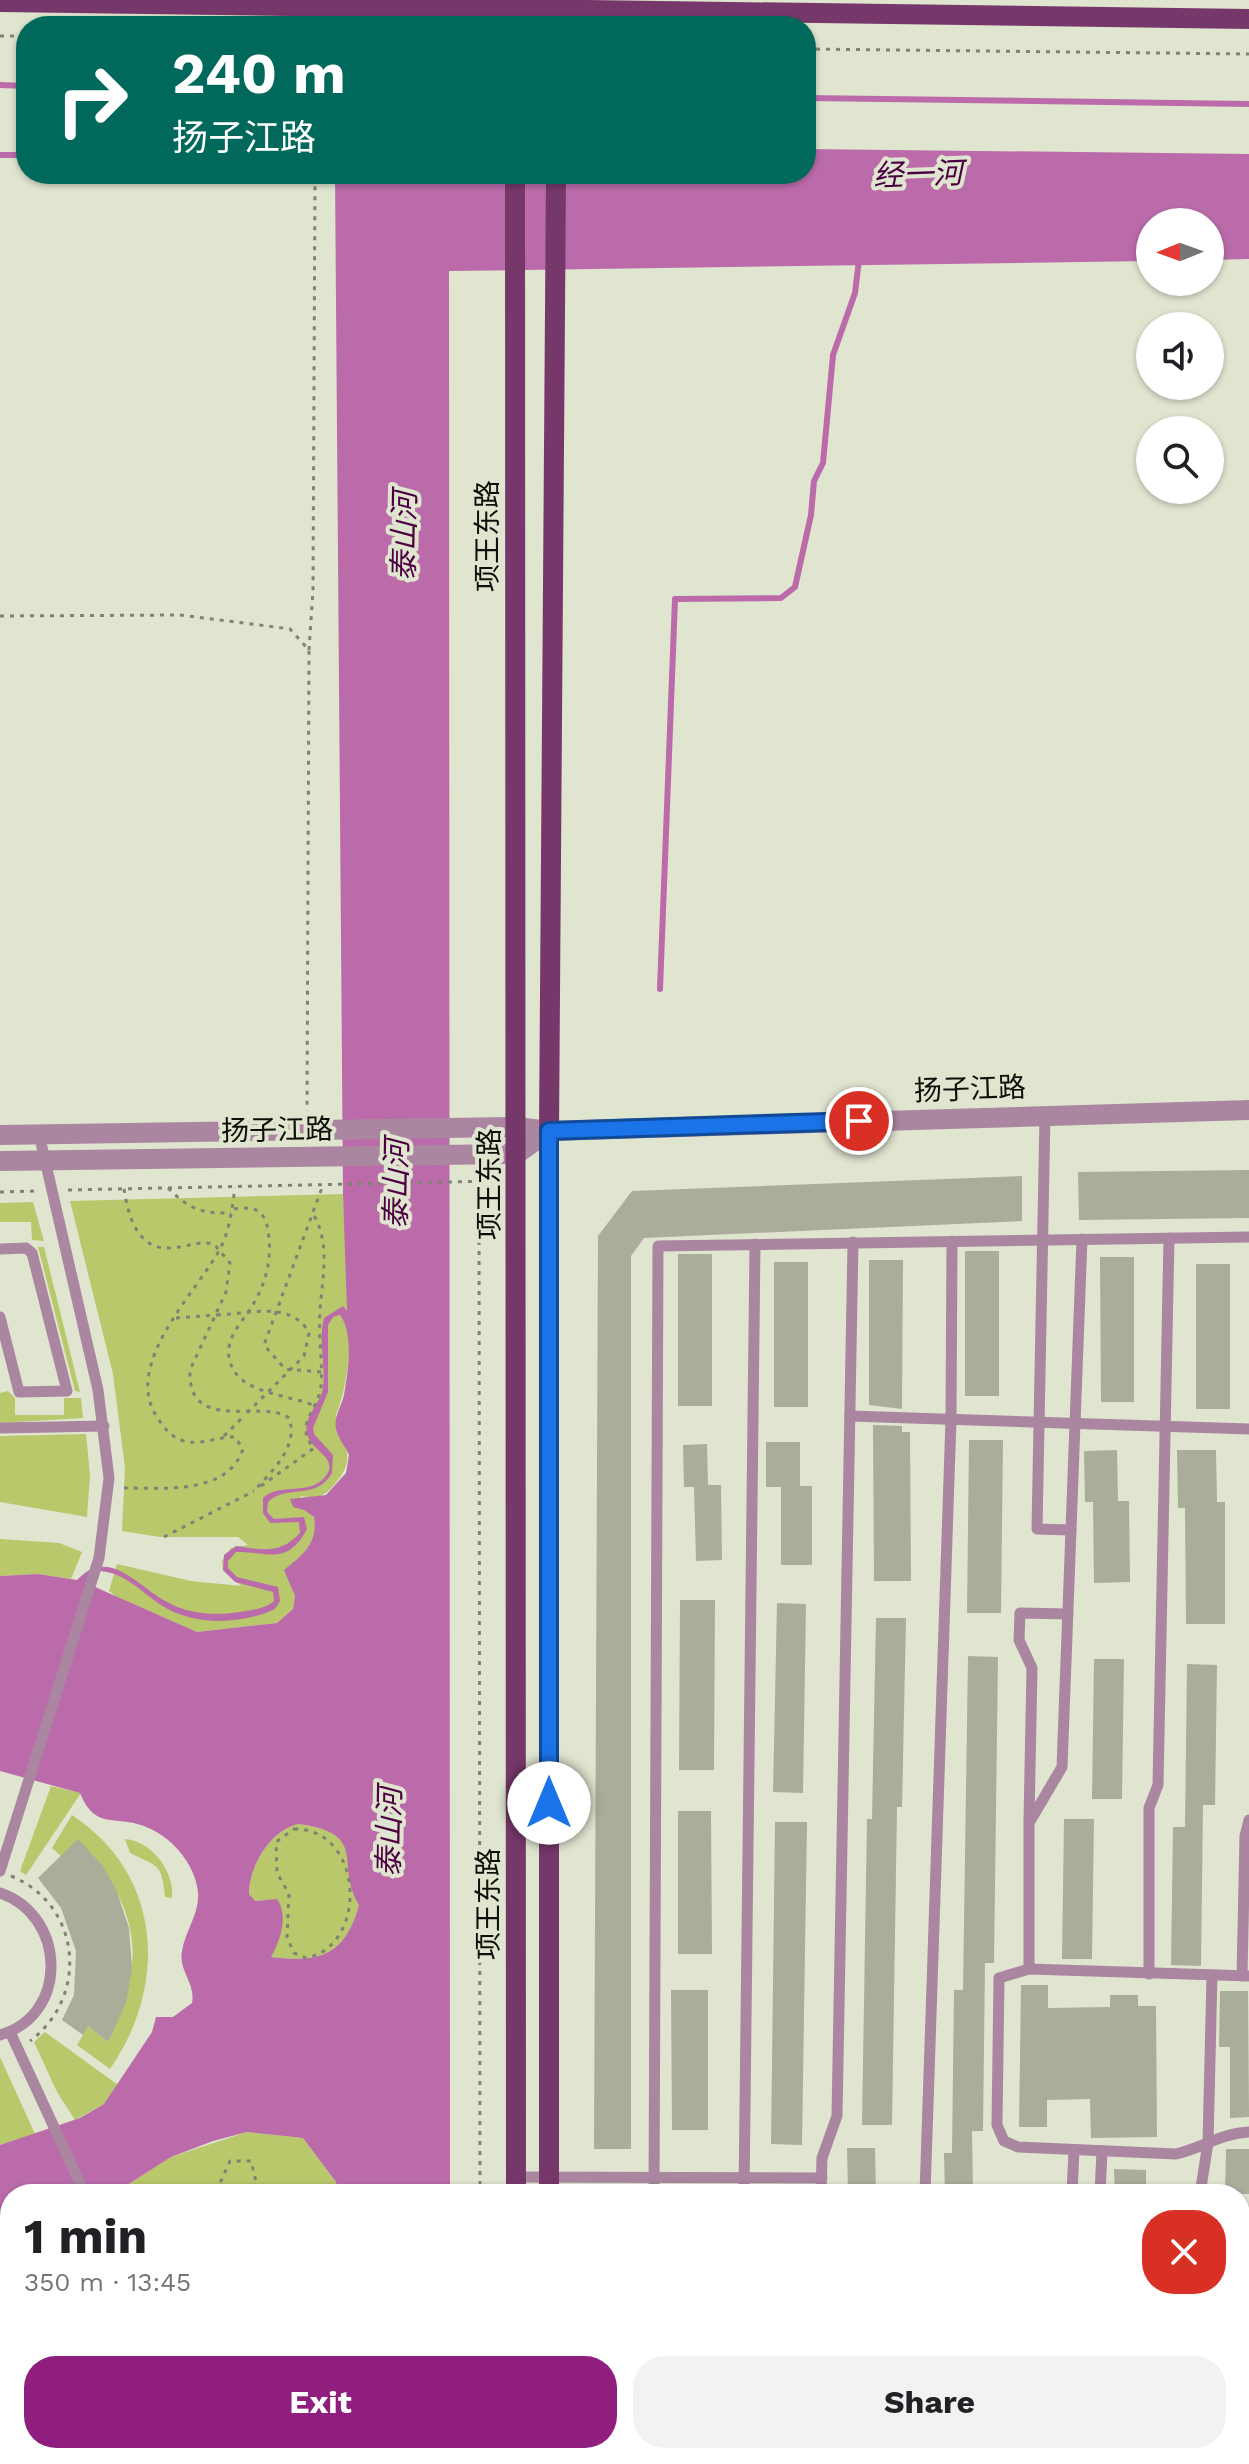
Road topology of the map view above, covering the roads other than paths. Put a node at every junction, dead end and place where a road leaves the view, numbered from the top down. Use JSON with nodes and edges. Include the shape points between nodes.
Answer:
{"nodes":[{"id":1,"x":0,"y":2,"type":"edge"},
{"id":2,"x":513,"y":11,"type":"edge"},
{"id":3,"x":558,"y":11,"type":"edge"},
{"id":4,"x":1249,"y":19,"type":"edge"},
{"id":5,"x":515,"y":184,"type":"edge"},
{"id":6,"x":556,"y":184,"type":"edge"},
{"id":7,"x":1249,"y":1110,"type":"edge"},
{"id":8,"x":1045,"y":1115,"type":"junction"},
{"id":9,"x":517,"y":1127,"type":"junction"},
{"id":10,"x":549,"y":1131,"type":"junction"},
{"id":11,"x":39,"y":1134,"type":"junction"},
{"id":12,"x":0,"y":1135,"type":"edge"},
{"id":13,"x":517,"y":1154,"type":"junction"},
{"id":14,"x":0,"y":1161,"type":"edge"},
{"id":15,"x":45,"y":1161,"type":"junction"},
{"id":16,"x":1249,"y":1237,"type":"edge"},
{"id":17,"x":1169,"y":1238,"type":"junction"},
{"id":18,"x":1045,"y":1239,"type":"junction"},
{"id":19,"x":1082,"y":1239,"type":"junction"},
{"id":20,"x":952,"y":1241,"type":"junction"},
{"id":21,"x":853,"y":1242,"type":"junction"},
{"id":22,"x":755,"y":1244,"type":"junction"},
{"id":23,"x":0,"y":1249,"type":"edge"},
{"id":24,"x":0,"y":1317,"type":"edge"},
{"id":25,"x":850,"y":1416,"type":"junction"},
{"id":26,"x":951,"y":1419,"type":"junction"},
{"id":27,"x":1040,"y":1422,"type":"junction"},
{"id":28,"x":1076,"y":1423,"type":"junction"},
{"id":29,"x":104,"y":1426,"type":"junction"},
{"id":30,"x":1165,"y":1426,"type":"junction"},
{"id":31,"x":0,"y":1428,"type":"edge"},
{"id":32,"x":1249,"y":1429,"type":"edge"},
{"id":33,"x":1071,"y":1530,"type":"junction"},
{"id":34,"x":1068,"y":1614,"type":"junction"},
{"id":35,"x":1249,"y":1820,"type":"edge"},
{"id":36,"x":1029,"y":1823,"type":"junction"},
{"id":37,"x":0,"y":1871,"type":"edge"},
{"id":38,"x":0,"y":1893,"type":"edge"},
{"id":39,"x":1029,"y":1969,"type":"junction"},
{"id":40,"x":1149,"y":1974,"type":"junction"},
{"id":41,"x":1212,"y":1975,"type":"junction"},
{"id":42,"x":1245,"y":1976,"type":"edge"},
{"id":43,"x":5,"y":2033,"type":"edge"},
{"id":44,"x":1249,"y":2132,"type":"edge"},
{"id":45,"x":1208,"y":2143,"type":"junction"},
{"id":46,"x":1074,"y":2150,"type":"junction"},
{"id":47,"x":1102,"y":2151,"type":"junction"},
{"id":48,"x":654,"y":2177,"type":"junction"},
{"id":49,"x":744,"y":2178,"type":"junction"},
{"id":50,"x":822,"y":2178,"type":"junction"},
{"id":51,"x":80,"y":2184,"type":"edge"},
{"id":52,"x":516,"y":2184,"type":"edge"},
{"id":53,"x":549,"y":2184,"type":"edge"},
{"id":54,"x":572,"y":2184,"type":"edge"},
{"id":55,"x":654,"y":2184,"type":"edge"},
{"id":56,"x":744,"y":2184,"type":"edge"},
{"id":57,"x":822,"y":2184,"type":"edge"},
{"id":58,"x":925,"y":2184,"type":"edge"},
{"id":59,"x":1072,"y":2184,"type":"edge"},
{"id":60,"x":1100,"y":2184,"type":"edge"},
{"id":61,"x":1202,"y":2184,"type":"edge"}],
"edges":[{"from":1,"to":2,"type":"main road"},
{"from":2,"to":3,"type":"main road"},
{"from":3,"to":4,"type":"main road"},
{"from":5,"to":9,"type":"main road","name":"项王东路"},
{"from":6,"to":10,"type":"main road"},
{"from":7,"to":8,"type":"street","name":"扬子江路"},
{"from":8,"to":10,"type":"street","name":"扬子江路"},
{"from":8,"to":18,"type":"lane"},
{"from":9,"to":10,"type":"street","name":"扬子江路"},
{"from":9,"to":11,"type":"street","name":"扬子江路"},
{"from":9,"to":13,"type":"main road","name":"项王东路"},
{"from":10,"to":13,"type":"street"},
{"from":10,"to":53,"type":"main road"},
{"from":11,"to":12,"type":"street","name":"扬子江路"},
{"from":11,"to":15,"type":"lane"},
{"from":13,"to":15,"type":"street","name":"扬子江路"},
{"from":13,"to":52,"type":"main road","name":"项王东路"},
{"from":14,"to":15,"type":"street","name":"扬子江路"},
{"from":15,"to":29,"type":"lane"},
{"from":16,"to":17,"type":"lane"},
{"from":17,"to":19,"type":"lane"},
{"from":17,"to":30,"type":"lane"},
{"from":18,"to":19,"type":"lane"},
{"from":18,"to":20,"type":"lane"},
{"from":18,"to":27,"type":"lane"},
{"from":19,"to":28,"type":"lane"},
{"from":20,"to":21,"type":"lane"},
{"from":20,"to":26,"type":"lane"},
{"from":21,"to":22,"type":"lane"},
{"from":21,"to":25,"type":"lane"},
{"from":22,"to":48,"type":"lane","via":[[658,1246]]},
{"from":22,"to":49,"type":"lane"},
{"from":23,"to":24,"type":"lane","via":[[26,1248],[32,1253],[67,1391],[19,1392]]},
{"from":25,"to":26,"type":"lane"},
{"from":25,"to":50,"type":"lane","via":[[837,2116],[822,2158]]},
{"from":26,"to":27,"type":"lane"},
{"from":26,"to":58,"type":"lane"},
{"from":27,"to":28,"type":"lane"},
{"from":27,"to":33,"type":"lane","via":[[1037,1529]]},
{"from":28,"to":30,"type":"lane"},
{"from":28,"to":33,"type":"lane"},
{"from":29,"to":31,"type":"lane"},
{"from":29,"to":37,"type":"lane","via":[[108,1488],[99,1558]]},
{"from":30,"to":32,"type":"lane"},
{"from":30,"to":40,"type":"lane","via":[[1158,1785],[1149,1808]]},
{"from":33,"to":34,"type":"lane"},
{"from":34,"to":36,"type":"lane","via":[[1062,1767]]},
{"from":34,"to":36,"type":"lane","via":[[1020,1613],[1019,1640],[1032,1668]]},
{"from":35,"to":42,"type":"lane"},
{"from":36,"to":39,"type":"lane"},
{"from":38,"to":43,"type":"lane","via":[[25,1906],[42,1924],[53,1973],[31,2017]]},
{"from":39,"to":40,"type":"lane"},
{"from":39,"to":46,"type":"lane","via":[[999,1978],[997,2125],[1004,2141],[1018,2147]]},
{"from":40,"to":41,"type":"lane"},
{"from":41,"to":42,"type":"lane"},
{"from":41,"to":45,"type":"lane"},
{"from":43,"to":51,"type":"lane"},
{"from":44,"to":45,"type":"lane","via":[[1229,2133]]},
{"from":45,"to":47,"type":"lane","via":[[1176,2154]]},
{"from":45,"to":61,"type":"lane"},
{"from":46,"to":47,"type":"lane"},
{"from":46,"to":59,"type":"lane"},
{"from":47,"to":60,"type":"lane"},
{"from":48,"to":49,"type":"lane"},
{"from":48,"to":54,"type":"lane"},
{"from":48,"to":55,"type":"lane"},
{"from":49,"to":50,"type":"lane"},
{"from":49,"to":56,"type":"lane"},
{"from":50,"to":57,"type":"lane"}]}
